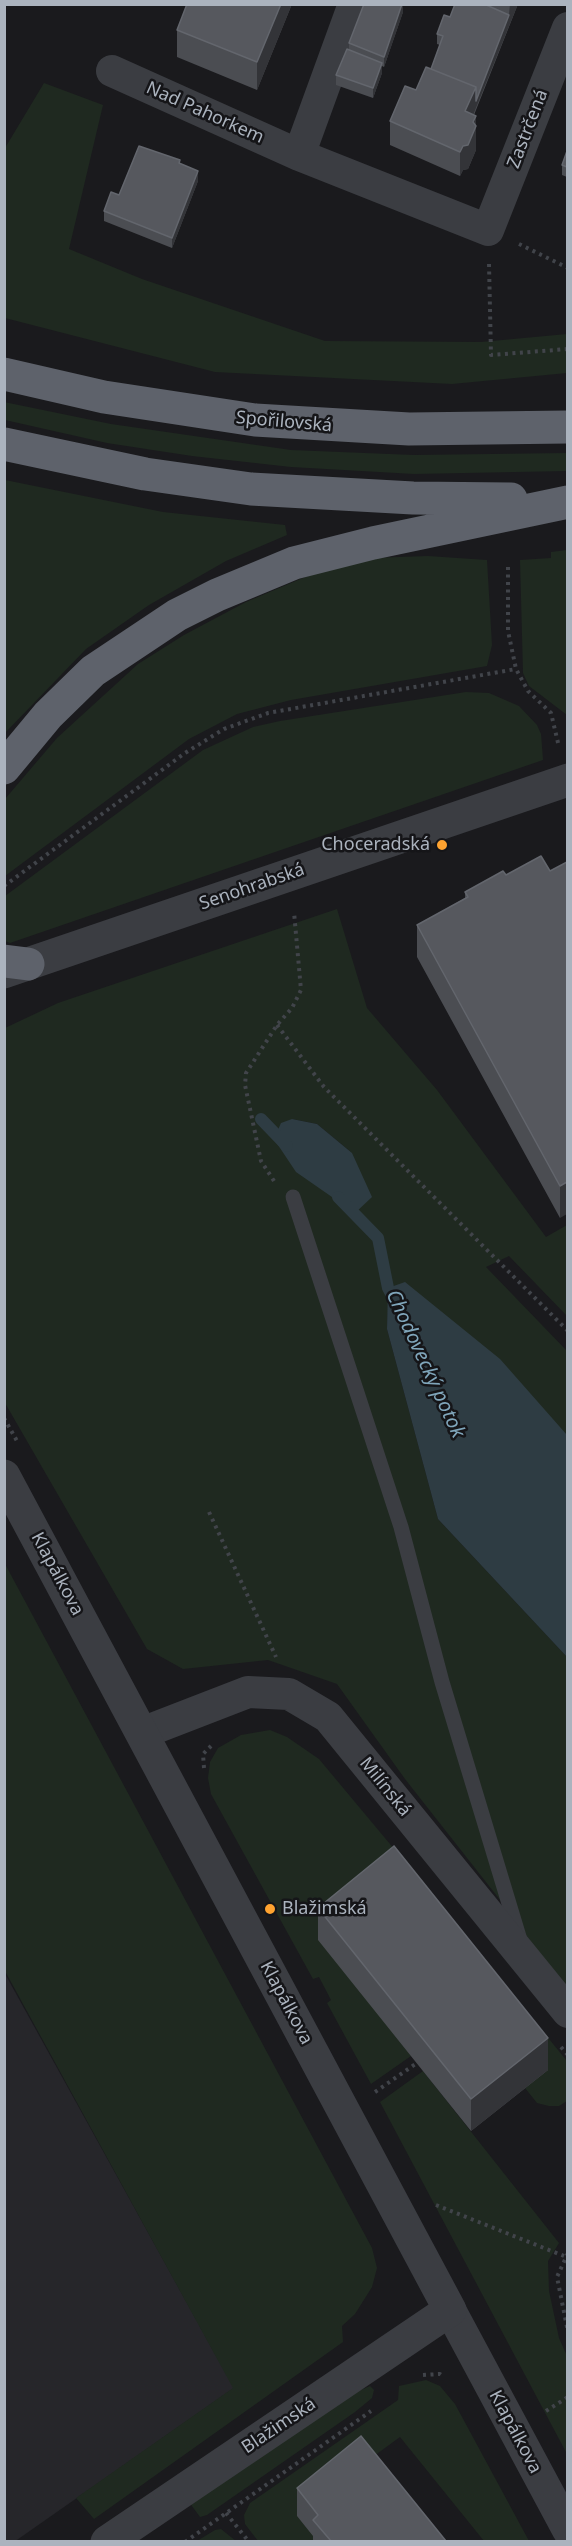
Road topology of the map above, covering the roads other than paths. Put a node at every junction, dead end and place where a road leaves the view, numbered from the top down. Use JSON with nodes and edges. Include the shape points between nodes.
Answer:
{"nodes":[{"id":1,"x":354,"y":4,"type":"edge"},
{"id":2,"x":567,"y":28,"type":"edge"},
{"id":3,"x":112,"y":71,"type":"dead end"},
{"id":4,"x":298,"y":155,"type":"junction"},
{"id":5,"x":488,"y":230,"type":"joint"},
{"id":6,"x":4,"y":374,"type":"edge"},
{"id":7,"x":567,"y":427,"type":"edge"},
{"id":8,"x":4,"y":444,"type":"edge"},
{"id":9,"x":567,"y":497,"type":"edge"},
{"id":10,"x":567,"y":502,"type":"edge"},
{"id":11,"x":4,"y":768,"type":"edge"},
{"id":12,"x":567,"y":780,"type":"edge"},
{"id":13,"x":12,"y":966,"type":"edge"},
{"id":14,"x":293,"y":1197,"type":"road end"},
{"id":15,"x":4,"y":1476,"type":"edge"},
{"id":16,"x":142,"y":1733,"type":"junction"},
{"id":17,"x":526,"y":1960,"type":"junction"},
{"id":18,"x":567,"y":2012,"type":"edge"},
{"id":19,"x":450,"y":2310,"type":"junction"},
{"id":20,"x":567,"y":2530,"type":"edge"},
{"id":21,"x":107,"y":2541,"type":"edge"}],
"edges":[{"from":1,"to":4,"type":"street"},
{"from":2,"to":5,"type":"street","name":"Zastrčená"},
{"from":3,"to":4,"type":"street","name":"Nad Pahorkem"},
{"from":4,"to":5,"type":"street","name":"Nad Pahorkem"},
{"from":6,"to":7,"type":"highway","name":"Spořilovská","via":[[104,397],[265,421],[409,429]]},
{"from":8,"to":9,"type":"highway","via":[[145,474],[251,489],[424,499]]},
{"from":10,"to":11,"type":"highway","via":[[312,558],[259,575],[167,621],[93,671],[48,715]]},
{"from":12,"to":13,"type":"street","name":"Senohrabská"},
{"from":14,"to":17,"type":"lane","via":[[401,1527],[442,1682]]},
{"from":15,"to":16,"type":"street","name":"Klapálkova"},
{"from":16,"to":17,"type":"street","name":"Milínská","via":[[248,1692],[289,1694],[328,1717]]},
{"from":16,"to":19,"type":"street","name":"Klapálkova"},
{"from":17,"to":18,"type":"street","name":"Milínská"},
{"from":19,"to":20,"type":"street","name":"Klapálkova"},
{"from":19,"to":21,"type":"street","name":"Blažimská"}]}
